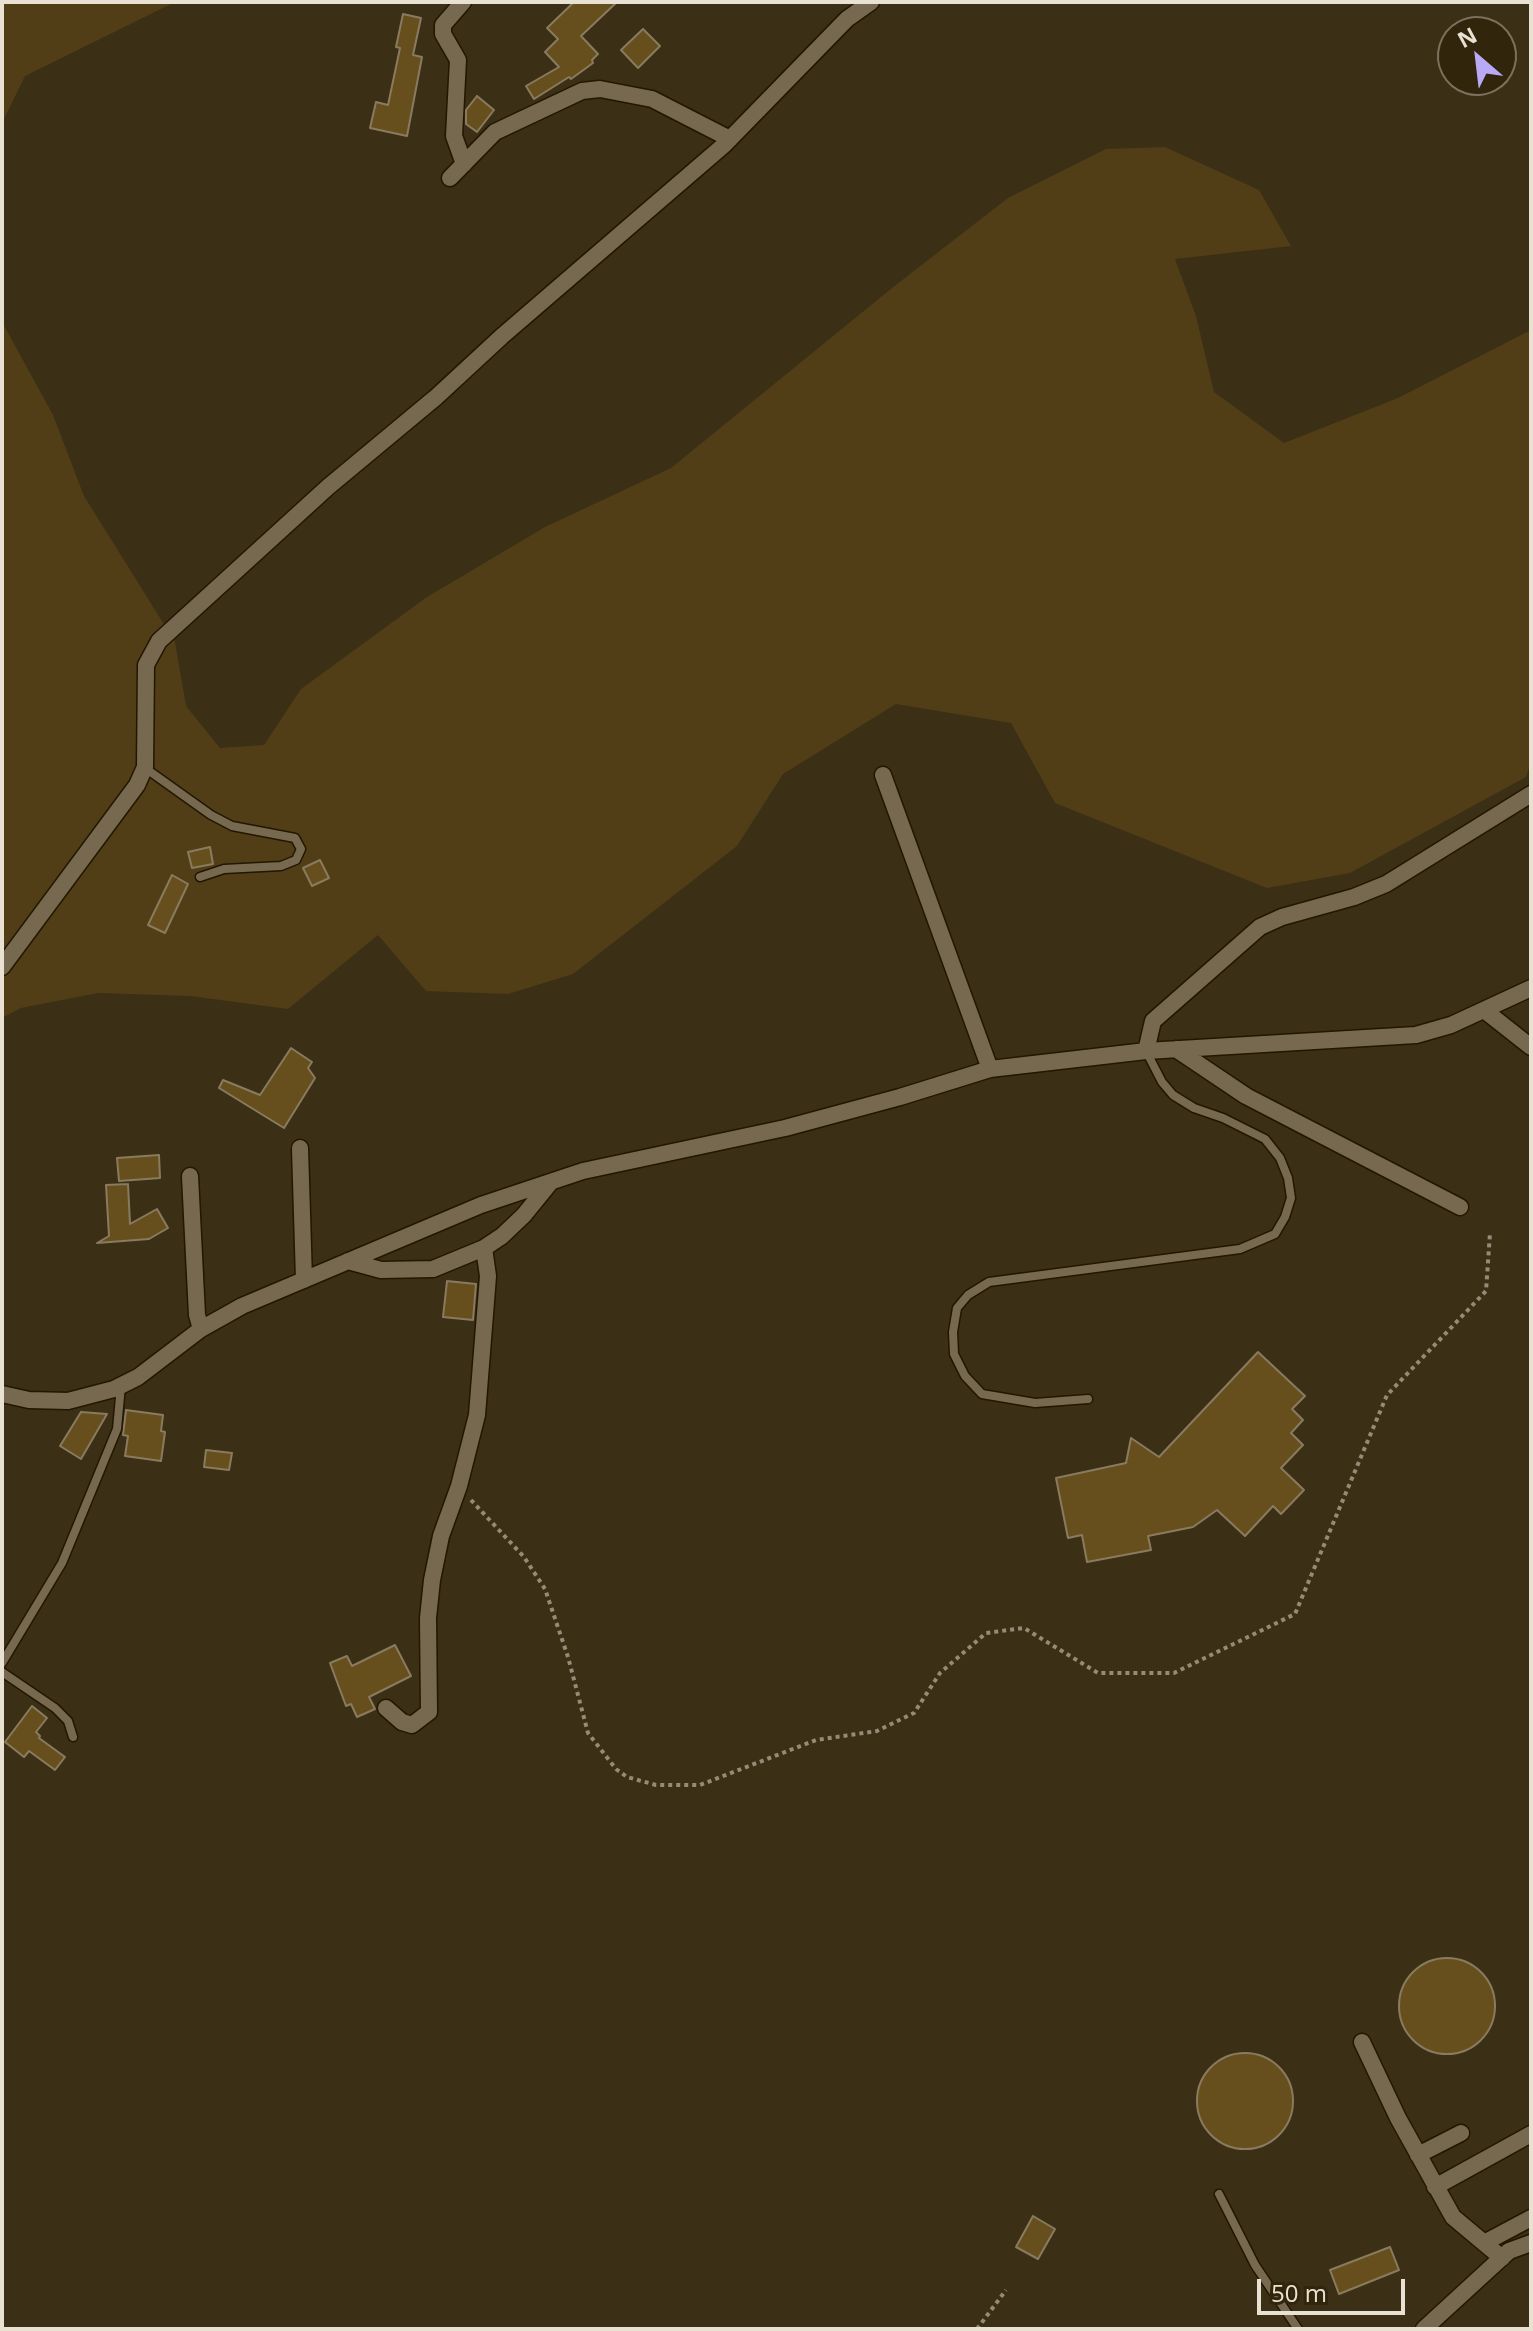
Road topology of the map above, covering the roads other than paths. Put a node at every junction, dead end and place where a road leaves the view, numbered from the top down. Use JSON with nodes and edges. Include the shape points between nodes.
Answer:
{"nodes":[{"id":1,"x":463,"y":2,"type":"edge"},
{"id":2,"x":871,"y":2,"type":"edge"},
{"id":3,"x":730,"y":139,"type":"junction"},
{"id":4,"x":464,"y":164,"type":"junction"},
{"id":5,"x":450,"y":178,"type":"dead end"},
{"id":6,"x":145,"y":767,"type":"junction"},
{"id":7,"x":883,"y":775,"type":"dead end"},
{"id":8,"x":1531,"y":794,"type":"edge"},
{"id":9,"x":200,"y":877,"type":"dead end"},
{"id":10,"x":2,"y":967,"type":"edge"},
{"id":11,"x":1531,"y":988,"type":"edge"},
{"id":12,"x":1484,"y":1010,"type":"junction"},
{"id":13,"x":1531,"y":1047,"type":"edge"},
{"id":14,"x":1176,"y":1049,"type":"junction"},
{"id":15,"x":1146,"y":1051,"type":"junction"},
{"id":16,"x":990,"y":1069,"type":"junction"},
{"id":17,"x":300,"y":1148,"type":"dead end"},
{"id":18,"x":190,"y":1176,"type":"dead end"},
{"id":19,"x":551,"y":1182,"type":"junction"},
{"id":20,"x":1460,"y":1207,"type":"dead end"},
{"id":21,"x":484,"y":1248,"type":"junction"},
{"id":22,"x":348,"y":1261,"type":"junction"},
{"id":23,"x":304,"y":1280,"type":"junction"},
{"id":24,"x":201,"y":1329,"type":"junction"},
{"id":25,"x":121,"y":1385,"type":"junction"},
{"id":26,"x":2,"y":1394,"type":"edge"},
{"id":27,"x":1088,"y":1399,"type":"dead end"},
{"id":28,"x":2,"y":1663,"type":"edge"},
{"id":29,"x":2,"y":1672,"type":"edge"},
{"id":30,"x":386,"y":1708,"type":"dead end"},
{"id":31,"x":73,"y":1737,"type":"dead end"},
{"id":32,"x":1362,"y":2042,"type":"dead end"},
{"id":33,"x":1461,"y":2133,"type":"dead end"},
{"id":34,"x":1531,"y":2134,"type":"edge"},
{"id":35,"x":1418,"y":2155,"type":"junction"},
{"id":36,"x":1435,"y":2187,"type":"junction"},
{"id":37,"x":1219,"y":2194,"type":"dead end"},
{"id":38,"x":1531,"y":2218,"type":"edge"},
{"id":39,"x":1484,"y":2243,"type":"junction"},
{"id":40,"x":1531,"y":2243,"type":"edge"},
{"id":41,"x":1502,"y":2258,"type":"junction"},
{"id":42,"x":1298,"y":2329,"type":"edge"},
{"id":43,"x":1424,"y":2329,"type":"edge"}],
"edges":[{"from":1,"to":4,"type":"street","via":[[443,25],[443,34],[458,60],[454,136]]},
{"from":2,"to":3,"type":"street","via":[[847,19]]},
{"from":3,"to":4,"type":"street","via":[[652,99],[600,89],[582,91],[495,132]]},
{"from":3,"to":6,"type":"street","via":[[328,487],[159,641],[144,679]]},
{"from":4,"to":5,"type":"street"},
{"from":6,"to":9,"type":"lane","via":[[221,821],[295,838],[301,849],[296,860],[281,866],[224,869]]},
{"from":6,"to":10,"type":"street","via":[[109,826]]},
{"from":7,"to":16,"type":"street"},
{"from":8,"to":15,"type":"street","via":[[1386,884],[1260,927],[1153,1021]]},
{"from":11,"to":12,"type":"street"},
{"from":12,"to":13,"type":"street"},
{"from":12,"to":14,"type":"street","via":[[1416,1035]]},
{"from":14,"to":15,"type":"street"},
{"from":14,"to":20,"type":"street","via":[[1246,1096]]},
{"from":15,"to":16,"type":"street"},
{"from":15,"to":27,"type":"lane","via":[[1173,1095],[1265,1139],[1280,1158],[1291,1198],[1275,1234],[1240,1249],[989,1282],[957,1308],[954,1354],[982,1394],[1035,1403]]},
{"from":16,"to":19,"type":"street","via":[[785,1128]]},
{"from":17,"to":23,"type":"street"},
{"from":18,"to":24,"type":"street"},
{"from":19,"to":21,"type":"street","via":[[524,1215]]},
{"from":19,"to":22,"type":"street"},
{"from":21,"to":22,"type":"street","via":[[415,1271],[381,1270]]},
{"from":21,"to":30,"type":"street","via":[[488,1276],[477,1415],[432,1580],[429,1712],[412,1725]]},
{"from":22,"to":23,"type":"street"},
{"from":23,"to":24,"type":"street"},
{"from":24,"to":25,"type":"street"},
{"from":25,"to":26,"type":"street","via":[[68,1401]]},
{"from":25,"to":28,"type":"lane","via":[[117,1429],[62,1563]]},
{"from":29,"to":31,"type":"lane","via":[[62,1714]]},
{"from":32,"to":35,"type":"street"},
{"from":33,"to":35,"type":"street"},
{"from":34,"to":36,"type":"street"},
{"from":35,"to":36,"type":"street"},
{"from":36,"to":39,"type":"street","via":[[1453,2217]]},
{"from":37,"to":42,"type":"lane","via":[[1255,2265]]},
{"from":38,"to":39,"type":"street"},
{"from":39,"to":41,"type":"street"},
{"from":40,"to":41,"type":"street"},
{"from":41,"to":43,"type":"street"}]}
